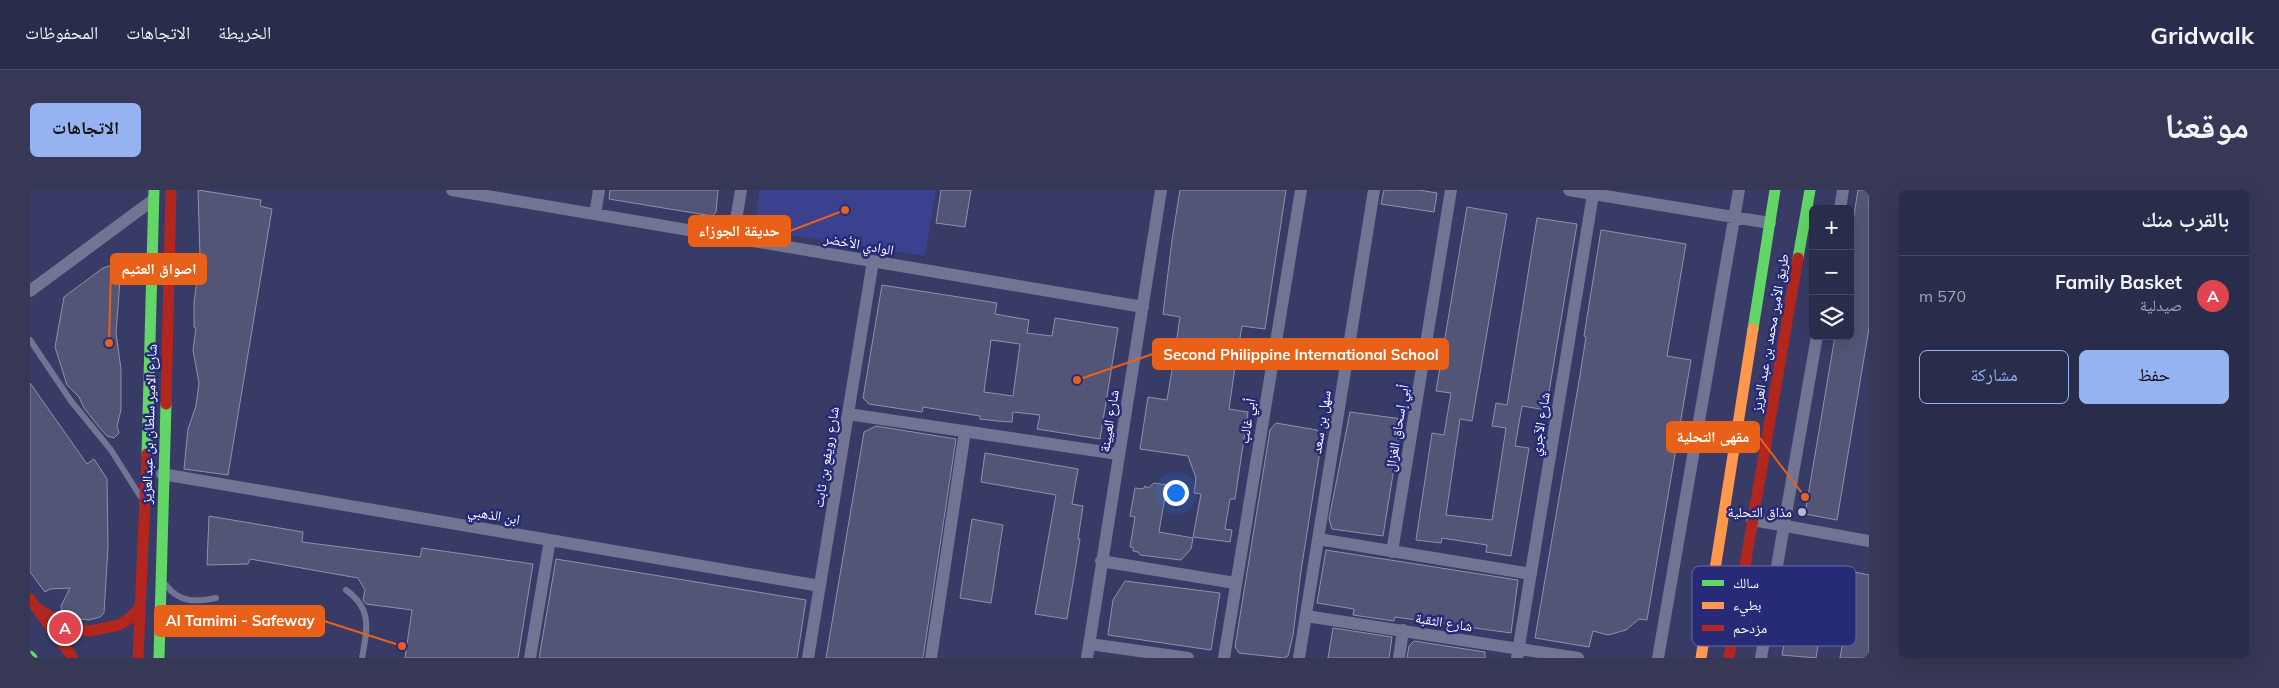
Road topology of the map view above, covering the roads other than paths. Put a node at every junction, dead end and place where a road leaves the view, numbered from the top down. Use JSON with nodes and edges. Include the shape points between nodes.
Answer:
{"nodes":[{"id":1,"x":172,"y":190,"type":"edge"},
{"id":2,"x":452,"y":190,"type":"edge"},
{"id":3,"x":599,"y":190,"type":"edge"},
{"id":4,"x":741,"y":190,"type":"edge"},
{"id":5,"x":1161,"y":190,"type":"edge"},
{"id":6,"x":1301,"y":190,"type":"edge"},
{"id":7,"x":1374,"y":190,"type":"edge"},
{"id":8,"x":1451,"y":190,"type":"edge"},
{"id":9,"x":1569,"y":190,"type":"edge"},
{"id":10,"x":1739,"y":190,"type":"edge"},
{"id":11,"x":1775,"y":190,"type":"edge"},
{"id":12,"x":1810,"y":190,"type":"edge"},
{"id":13,"x":1843,"y":190,"type":"edge"},
{"id":14,"x":1593,"y":194,"type":"junction"},
{"id":15,"x":1618,"y":194,"type":"edge"},
{"id":16,"x":154,"y":195,"type":"edge"},
{"id":17,"x":515,"y":195,"type":"edge"},
{"id":18,"x":1841,"y":205,"type":"edge"},
{"id":19,"x":595,"y":214,"type":"junction"},
{"id":20,"x":1735,"y":217,"type":"junction"},
{"id":21,"x":1770,"y":223,"type":"junction"},
{"id":22,"x":733,"y":238,"type":"junction"},
{"id":23,"x":873,"y":261,"type":"junction"},
{"id":24,"x":30,"y":291,"type":"edge"},
{"id":25,"x":1143,"y":307,"type":"junction"},
{"id":26,"x":30,"y":340,"type":"edge"},
{"id":27,"x":1816,"y":340,"type":"edge"},
{"id":28,"x":848,"y":414,"type":"junction"},
{"id":29,"x":966,"y":431,"type":"junction"},
{"id":30,"x":1118,"y":454,"type":"junction"},
{"id":31,"x":162,"y":474,"type":"junction"},
{"id":32,"x":146,"y":505,"type":"junction"},
{"id":33,"x":1752,"y":520,"type":"junction"},
{"id":34,"x":1783,"y":526,"type":"junction"},
{"id":35,"x":1318,"y":539,"type":"junction"},
{"id":36,"x":550,"y":540,"type":"junction"},
{"id":37,"x":1869,"y":541,"type":"edge"},
{"id":38,"x":1392,"y":552,"type":"junction"},
{"id":39,"x":1101,"y":561,"type":"junction"},
{"id":40,"x":1716,"y":566,"type":"edge"},
{"id":41,"x":1744,"y":566,"type":"edge"},
{"id":42,"x":1776,"y":566,"type":"edge"},
{"id":43,"x":160,"y":572,"type":"junction"},
{"id":44,"x":1531,"y":574,"type":"junction"},
{"id":45,"x":1236,"y":583,"type":"junction"},
{"id":46,"x":820,"y":586,"type":"junction"},
{"id":47,"x":346,"y":590,"type":"dead end"},
{"id":48,"x":216,"y":598,"type":"dead end"},
{"id":49,"x":30,"y":599,"type":"edge"},
{"id":50,"x":140,"y":607,"type":"junction"},
{"id":51,"x":37,"y":609,"type":"junction"},
{"id":52,"x":1306,"y":616,"type":"junction"},
{"id":53,"x":214,"y":617,"type":"dead end"},
{"id":54,"x":1403,"y":630,"type":"junction"},
{"id":55,"x":158,"y":636,"type":"junction"},
{"id":56,"x":1090,"y":644,"type":"junction"},
{"id":57,"x":1518,"y":653,"type":"edge"},
{"id":58,"x":73,"y":658,"type":"edge"},
{"id":59,"x":138,"y":658,"type":"edge"},
{"id":60,"x":159,"y":658,"type":"edge"},
{"id":61,"x":362,"y":658,"type":"edge"},
{"id":62,"x":530,"y":658,"type":"edge"},
{"id":63,"x":808,"y":658,"type":"edge"},
{"id":64,"x":931,"y":658,"type":"edge"},
{"id":65,"x":1087,"y":658,"type":"edge"},
{"id":66,"x":1188,"y":658,"type":"edge"},
{"id":67,"x":1224,"y":658,"type":"edge"},
{"id":68,"x":1300,"y":658,"type":"edge"},
{"id":69,"x":1399,"y":658,"type":"edge"},
{"id":70,"x":1578,"y":658,"type":"edge"},
{"id":71,"x":1658,"y":658,"type":"edge"}],
"edges":[{"from":1,"to":31,"type":"street","name":"شارع الامير سلطان بن عبدالعزيز"},
{"from":2,"to":17,"type":"street","name":"الوادي الأخضر"},
{"from":3,"to":19,"type":"street"},
{"from":4,"to":22,"type":"street"},
{"from":5,"to":25,"type":"street","name":"شارع العيينة"},
{"from":6,"to":45,"type":"street","name":"أبي غالب"},
{"from":7,"to":35,"type":"street","name":"سهل بن سعد"},
{"from":8,"to":38,"type":"street","name":"أبي إسحاق الغزال"},
{"from":9,"to":14,"type":"street"},
{"from":10,"to":20,"type":"street"},
{"from":11,"to":21,"type":"street","name":"طريق الأمير محمد بن عبد العزيز"},
{"from":12,"to":33,"type":"street","name":"طريق الأمير محمد بن عبد العزيز"},
{"from":13,"to":18,"type":"street"},
{"from":14,"to":15,"type":"street"},
{"from":14,"to":44,"type":"street","name":"شارع الآجري"},
{"from":15,"to":20,"type":"street"},
{"from":16,"to":24,"type":"street"},
{"from":16,"to":32,"type":"street"},
{"from":17,"to":19,"type":"street","name":"الوادي الأخضر"},
{"from":19,"to":22,"type":"street","name":"الوادي الأخضر"},
{"from":20,"to":21,"type":"street"},
{"from":20,"to":71,"type":"street"},
{"from":21,"to":40,"type":"street","name":"طريق الأمير محمد بن عبد العزيز"},
{"from":22,"to":23,"type":"street","name":"الوادي الأخضر"},
{"from":23,"to":25,"type":"street","name":"الوادي الأخضر"},
{"from":23,"to":28,"type":"street","name":"شارع رويفع بن ثابت"},
{"from":25,"to":30,"type":"street","name":"شارع العيينة"},
{"from":26,"to":32,"type":"lane","via":[[71,401],[111,450]]},
{"from":27,"to":34,"type":"street"},
{"from":28,"to":29,"type":"street"},
{"from":28,"to":46,"type":"street","name":"شارع رويفع بن ثابت"},
{"from":29,"to":30,"type":"street"},
{"from":29,"to":64,"type":"street"},
{"from":30,"to":39,"type":"street","name":"شارع العيينة"},
{"from":31,"to":36,"type":"street","name":"ابن الذهبي"},
{"from":31,"to":43,"type":"street","name":"شارع الامير سلطان بن عبدالعزيز"},
{"from":32,"to":50,"type":"street"},
{"from":33,"to":34,"type":"street"},
{"from":33,"to":41,"type":"street","name":"طريق الأمير محمد بن عبد العزيز"},
{"from":34,"to":37,"type":"street"},
{"from":34,"to":42,"type":"street"},
{"from":35,"to":38,"type":"street"},
{"from":35,"to":52,"type":"street","name":"سهل بن سعد"},
{"from":36,"to":46,"type":"street","name":"ابن الذهبي"},
{"from":36,"to":62,"type":"street"},
{"from":38,"to":44,"type":"street"},
{"from":39,"to":45,"type":"street"},
{"from":39,"to":56,"type":"street","name":"شارع العيينة"},
{"from":43,"to":48,"type":"lane","via":[[172,594],[178,598],[201,601]]},
{"from":43,"to":55,"type":"street","name":"شارع الامير سلطان بن عبدالعزيز"},
{"from":44,"to":57,"type":"street","name":"شارع الآجري"},
{"from":45,"to":67,"type":"street","name":"أبي غالب"},
{"from":46,"to":63,"type":"street","name":"شارع رويفع بن ثابت"},
{"from":47,"to":61,"type":"lane","via":[[361,605],[367,620]]},
{"from":49,"to":51,"type":"street"},
{"from":50,"to":51,"type":"street","via":[[119,625],[90,631],[70,629]]},
{"from":50,"to":59,"type":"street"},
{"from":51,"to":58,"type":"street"},
{"from":52,"to":54,"type":"street","name":"شارع الثقبة"},
{"from":52,"to":68,"type":"street","name":"سهل بن سعد"},
{"from":53,"to":55,"type":"lane","via":[[201,612],[178,613],[167,621]]},
{"from":54,"to":57,"type":"street","name":"شارع الثقبة"},
{"from":54,"to":69,"type":"street"},
{"from":55,"to":60,"type":"street","name":"شارع الامير سلطان بن عبدالعزيز"},
{"from":56,"to":65,"type":"street","name":"شارع العيينة"},
{"from":56,"to":66,"type":"street"},
{"from":57,"to":70,"type":"street","name":"شارع الثقبة"}]}
